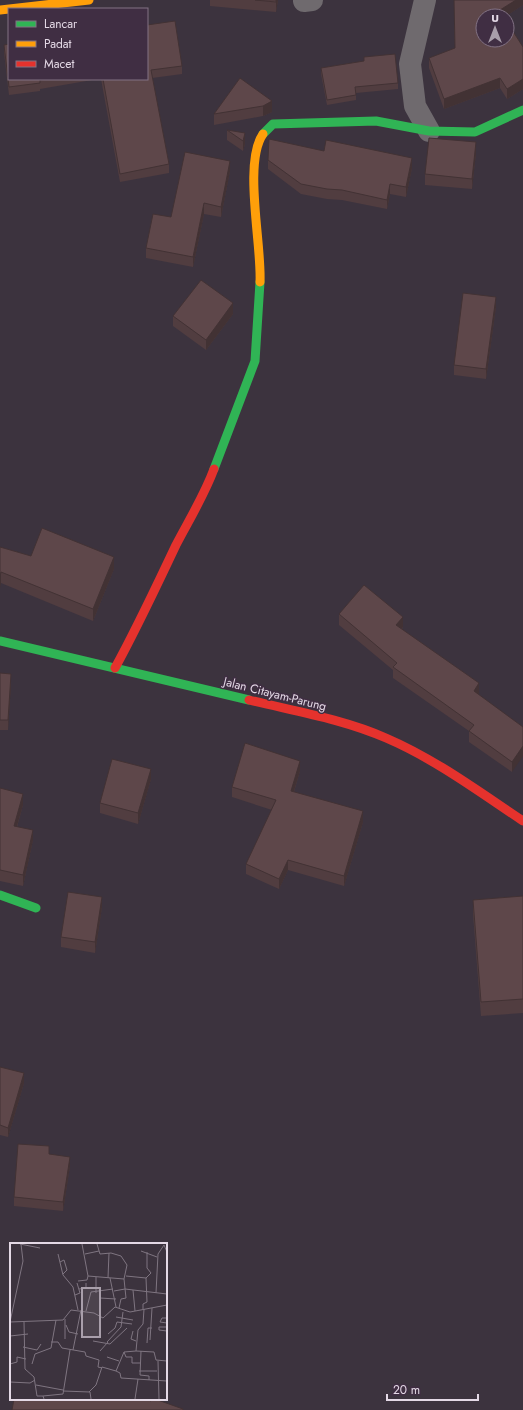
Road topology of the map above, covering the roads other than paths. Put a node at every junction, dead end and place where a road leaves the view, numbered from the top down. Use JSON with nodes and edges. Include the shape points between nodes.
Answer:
{"nodes":[{"id":1,"x":89,"y":0,"type":"edge"},
{"id":2,"x":425,"y":0,"type":"edge"},
{"id":3,"x":18,"y":8,"type":"edge"},
{"id":4,"x":523,"y":110,"type":"edge"},
{"id":5,"x":429,"y":131,"type":"junction"},
{"id":6,"x":0,"y":641,"type":"edge"},
{"id":7,"x":115,"y":668,"type":"junction"},
{"id":8,"x":523,"y":821,"type":"edge"},
{"id":9,"x":0,"y":895,"type":"edge"},
{"id":10,"x":36,"y":908,"type":"dead end"}],
"edges":[{"from":1,"to":3,"type":"street"},
{"from":2,"to":5,"type":"street","via":[[410,64],[415,106]]},
{"from":4,"to":5,"type":"street","via":[[475,132]]},
{"from":5,"to":7,"type":"street","via":[[376,121],[287,123],[273,124],[259,140],[255,153],[260,276],[255,361],[206,491]]},
{"from":6,"to":7,"type":"street","name":"Jalan Citayam-Parung"},
{"from":7,"to":8,"type":"street","name":"Jalan Citayam-Parung","via":[[343,723],[385,737],[429,758]]},
{"from":9,"to":10,"type":"street"}]}
